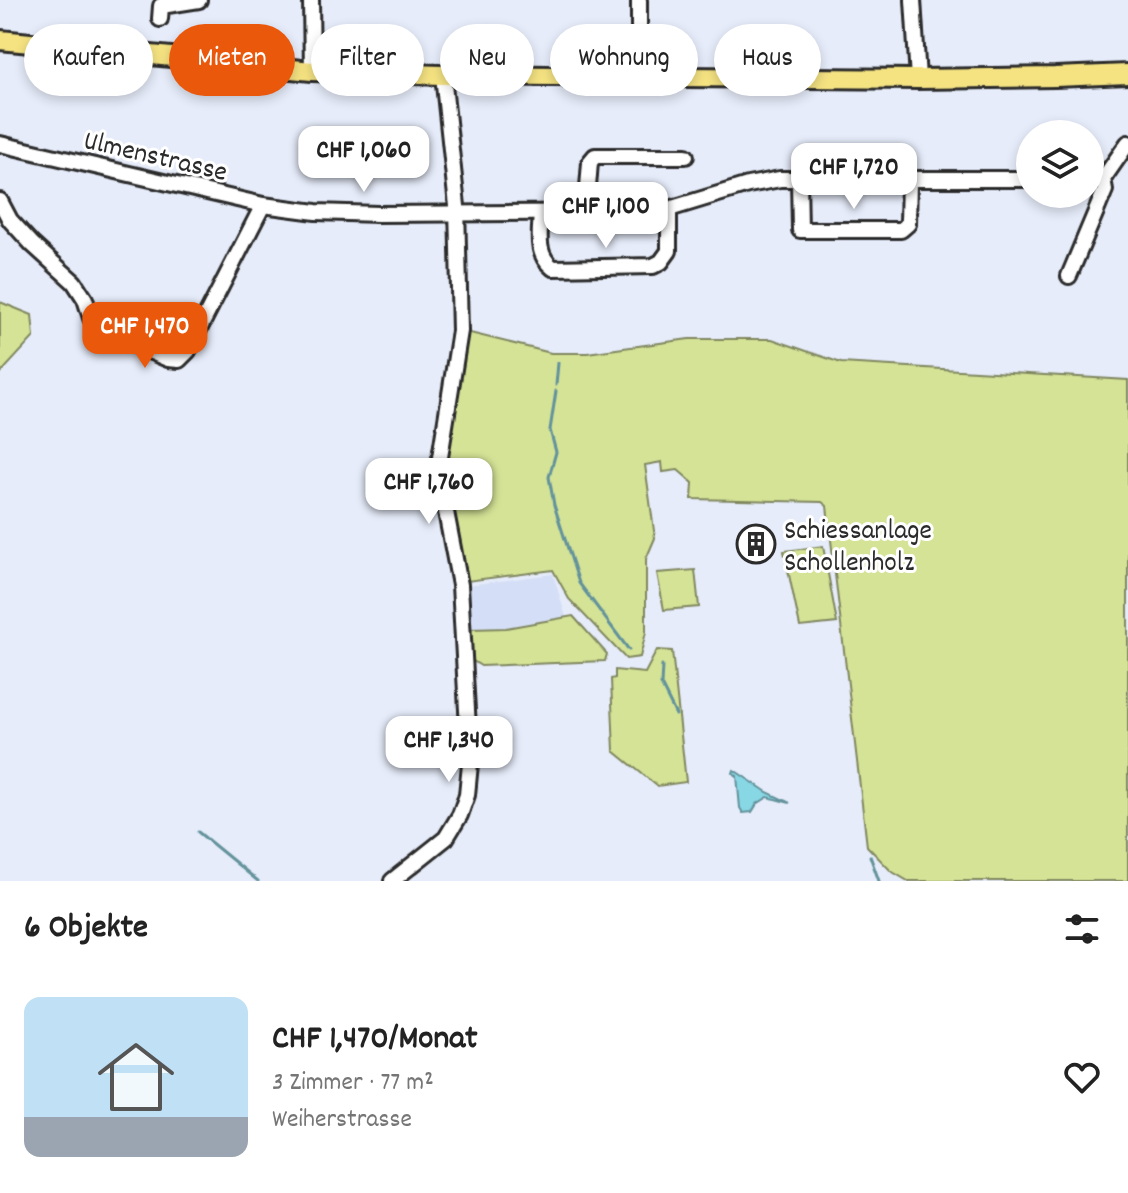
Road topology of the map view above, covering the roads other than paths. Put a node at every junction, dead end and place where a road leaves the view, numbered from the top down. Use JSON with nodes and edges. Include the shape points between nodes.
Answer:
{"nodes":[{"id":1,"x":199,"y":0,"type":"edge"},
{"id":2,"x":311,"y":0,"type":"edge"},
{"id":3,"x":639,"y":0,"type":"edge"},
{"id":4,"x":913,"y":0,"type":"edge"},
{"id":5,"x":160,"y":19,"type":"dead end"},
{"id":6,"x":311,"y":24,"type":"edge"},
{"id":7,"x":639,"y":24,"type":"edge"},
{"id":8,"x":0,"y":40,"type":"edge"},
{"id":9,"x":311,"y":71,"type":"edge"},
{"id":10,"x":1128,"y":74,"type":"edge"},
{"id":11,"x":698,"y":77,"type":"edge"},
{"id":12,"x":918,"y":79,"type":"junction"},
{"id":13,"x":445,"y":96,"type":"edge"},
{"id":14,"x":1128,"y":143,"type":"edge"},
{"id":15,"x":0,"y":144,"type":"edge"},
{"id":16,"x":686,"y":156,"type":"dead end"},
{"id":17,"x":1104,"y":170,"type":"edge"},
{"id":18,"x":799,"y":178,"type":"junction"},
{"id":19,"x":909,"y":179,"type":"junction"},
{"id":20,"x":1016,"y":179,"type":"edge"},
{"id":21,"x":0,"y":201,"type":"edge"},
{"id":22,"x":263,"y":205,"type":"junction"},
{"id":23,"x":1097,"y":208,"type":"edge"},
{"id":24,"x":669,"y":209,"type":"junction"},
{"id":25,"x":457,"y":213,"type":"junction"},
{"id":26,"x":541,"y":213,"type":"junction"},
{"id":27,"x":586,"y":213,"type":"junction"},
{"id":28,"x":1069,"y":276,"type":"dead end"},
{"id":29,"x":392,"y":881,"type":"edge"}],
"edges":[{"from":1,"to":5,"type":"street","via":[[161,6]]},
{"from":2,"to":6,"type":"street"},
{"from":3,"to":7,"type":"street"},
{"from":4,"to":12,"type":"street"},
{"from":8,"to":9,"type":"main road"},
{"from":10,"to":12,"type":"main road"},
{"from":11,"to":12,"type":"main road"},
{"from":13,"to":25,"type":"street"},
{"from":14,"to":17,"type":"street"},
{"from":15,"to":22,"type":"street","name":"Ulmenstrasse"},
{"from":16,"to":27,"type":"street","via":[[595,156],[590,162]]},
{"from":18,"to":19,"type":"street","name":"Ulmenstrasse"},
{"from":18,"to":19,"type":"street","via":[[800,230],[901,230],[908,224]]},
{"from":18,"to":24,"type":"street","name":"Ulmenstrasse","via":[[748,185]]},
{"from":19,"to":20,"type":"street","name":"Ulmenstrasse"},
{"from":21,"to":22,"type":"street","via":[[10,220],[74,282],[100,330],[179,360]]},
{"from":22,"to":25,"type":"street","name":"Ulmenstrasse","via":[[316,212]]},
{"from":23,"to":28,"type":"street"},
{"from":24,"to":26,"type":"street","via":[[669,251],[661,262],[644,268],[553,268],[540,250]]},
{"from":24,"to":27,"type":"street","name":"Ulmenstrasse"},
{"from":25,"to":26,"type":"street","name":"Ulmenstrasse"},
{"from":25,"to":29,"type":"street","via":[[460,338],[438,470],[460,585],[470,764],[467,795],[446,838]]},
{"from":26,"to":27,"type":"street","name":"Ulmenstrasse"}]}
